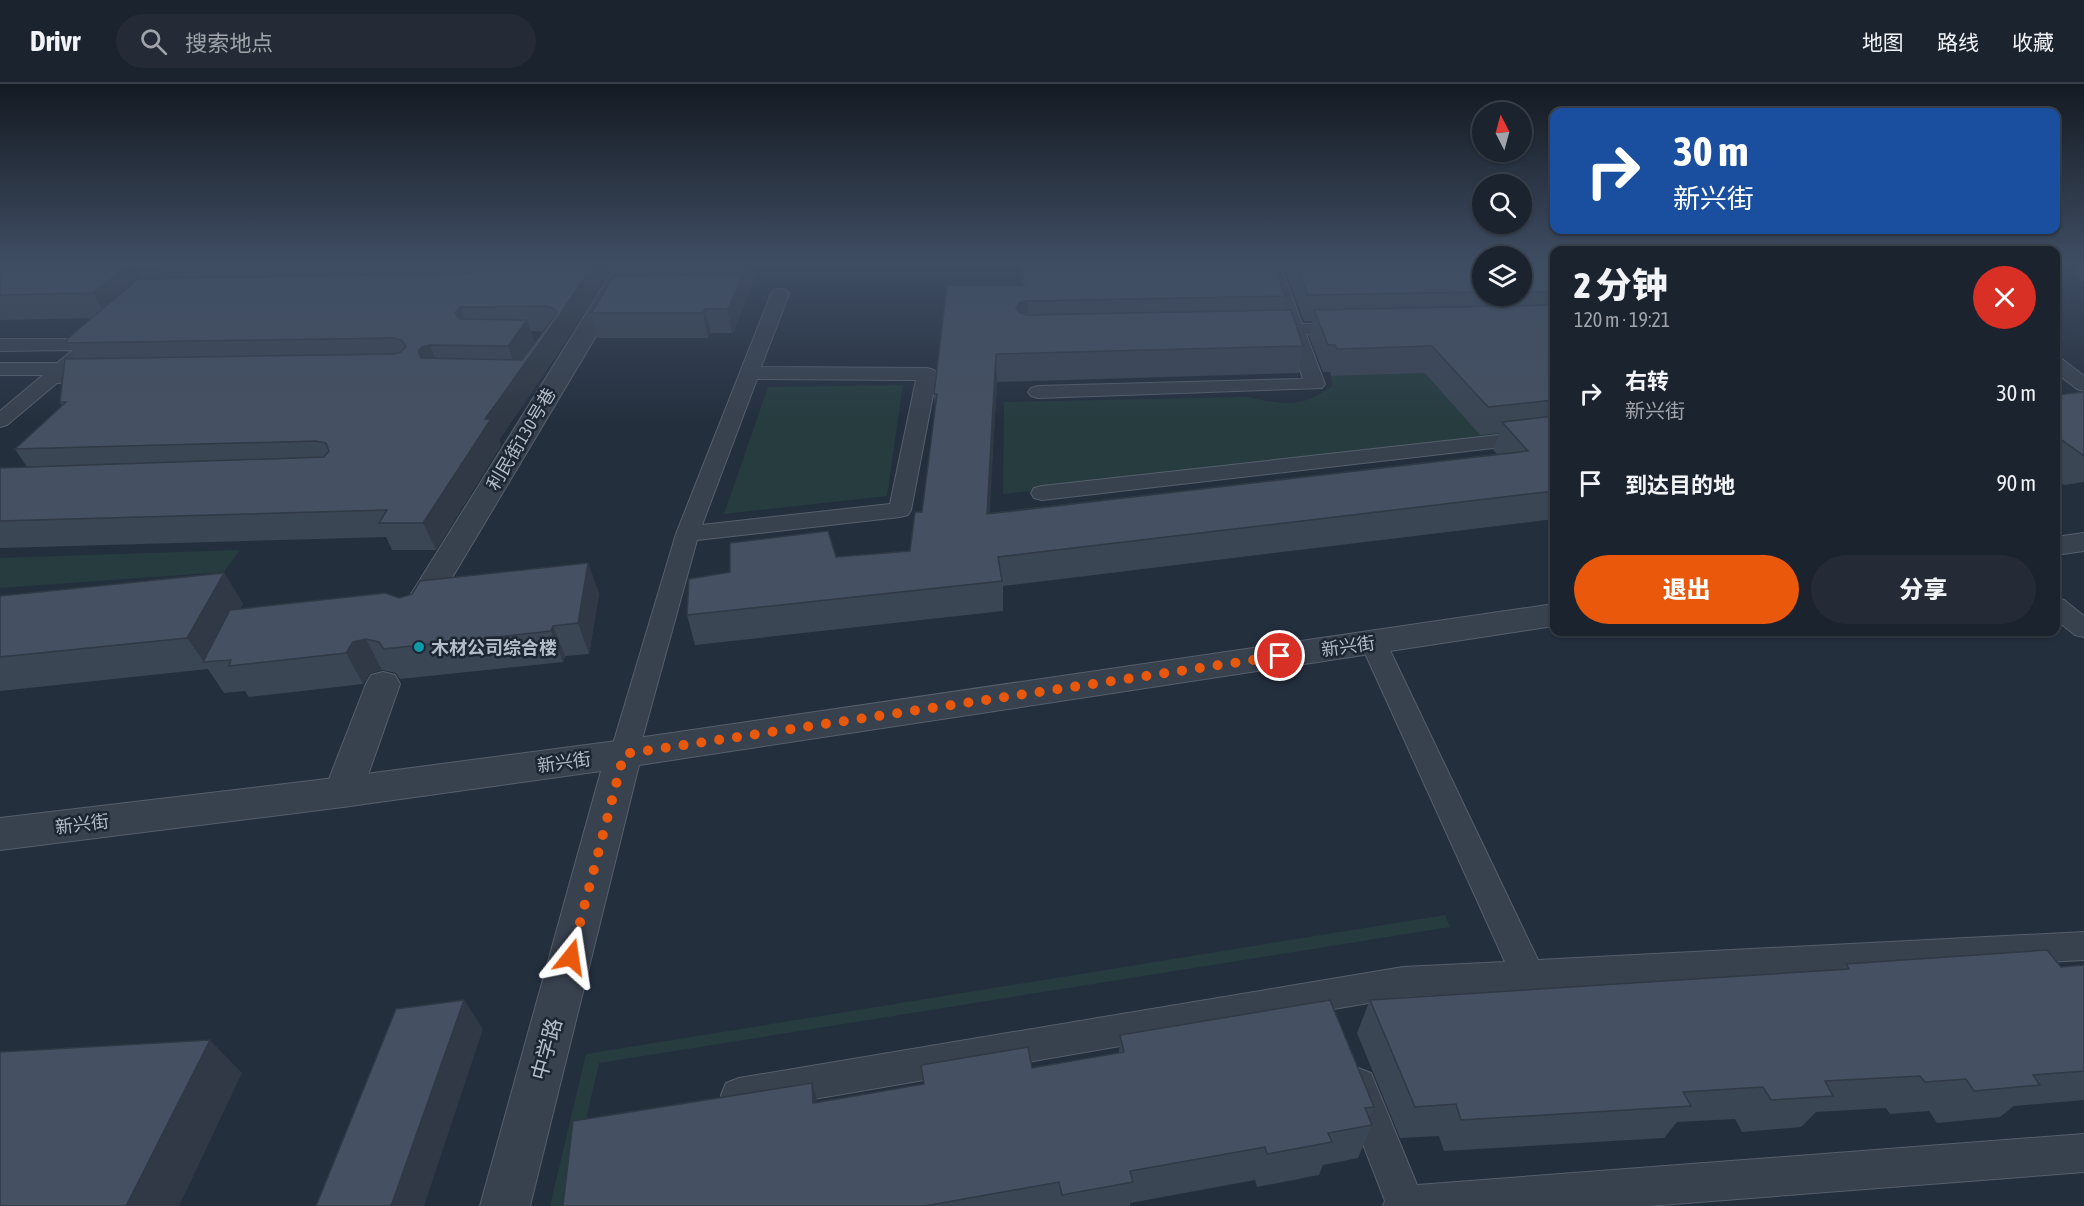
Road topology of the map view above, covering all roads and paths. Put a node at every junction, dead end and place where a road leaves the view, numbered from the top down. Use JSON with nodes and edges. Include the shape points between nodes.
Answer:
{"nodes":[{"id":1,"x":598,"y":316,"type":"edge"},
{"id":2,"x":772,"y":316,"type":"edge"},
{"id":3,"x":1291,"y":316,"type":"edge"},
{"id":4,"x":116,"y":323,"type":"edge"},
{"id":5,"x":1366,"y":328,"type":"edge"},
{"id":6,"x":1295,"y":329,"type":"junction"},
{"id":7,"x":1249,"y":330,"type":"edge"},
{"id":8,"x":92,"y":344,"type":"junction"},
{"id":9,"x":0,"y":345,"type":"edge"},
{"id":10,"x":2060,"y":367,"type":"edge"},
{"id":11,"x":0,"y":369,"type":"edge"},
{"id":12,"x":59,"y":373,"type":"junction"},
{"id":13,"x":750,"y":373,"type":"junction"},
{"id":14,"x":112,"y":376,"type":"edge"},
{"id":15,"x":2084,"y":386,"type":"edge"},
{"id":16,"x":1038,"y":392,"type":"dead end"},
{"id":17,"x":0,"y":421,"type":"edge"},
{"id":18,"x":1550,"y":435,"type":"edge"},
{"id":19,"x":1042,"y":493,"type":"dead end"},
{"id":20,"x":687,"y":534,"type":"junction"},
{"id":21,"x":2084,"y":542,"type":"edge"},
{"id":22,"x":2060,"y":545,"type":"edge"},
{"id":23,"x":2060,"y":610,"type":"edge"},
{"id":24,"x":414,"y":615,"type":"edge"},
{"id":25,"x":1550,"y":616,"type":"edge"},
{"id":26,"x":2084,"y":629,"type":"edge"},
{"id":27,"x":1373,"y":642,"type":"junction"},
{"id":28,"x":384,"y":684,"type":"dead end"},
{"id":29,"x":624,"y":754,"type":"junction"},
{"id":30,"x":343,"y":792,"type":"junction"},
{"id":31,"x":0,"y":834,"type":"edge"},
{"id":32,"x":2084,"y":946,"type":"edge"},
{"id":33,"x":1528,"y":975,"type":"junction"},
{"id":34,"x":1322,"y":995,"type":"junction"},
{"id":35,"x":711,"y":1100,"type":"edge"},
{"id":36,"x":2084,"y":1153,"type":"edge"},
{"id":37,"x":505,"y":1206,"type":"edge"},
{"id":38,"x":1404,"y":1206,"type":"edge"}],
"edges":[{"from":1,"to":24,"type":"street","name":"利民街130号巷","via":[[561,355]]},
{"from":2,"to":13,"type":"lane"},
{"from":3,"to":6,"type":"lane"},
{"from":4,"to":8,"type":"lane"},
{"from":5,"to":6,"type":"lane"},
{"from":6,"to":7,"type":"lane"},
{"from":6,"to":16,"type":"lane","via":[[1315,384]]},
{"from":8,"to":9,"type":"lane"},
{"from":8,"to":12,"type":"lane"},
{"from":10,"to":15,"type":"lane"},
{"from":11,"to":12,"type":"lane"},
{"from":12,"to":14,"type":"lane"},
{"from":12,"to":17,"type":"lane"},
{"from":13,"to":20,"type":"lane"},
{"from":13,"to":20,"type":"lane","via":[[927,374],[900,510]]},
{"from":18,"to":19,"type":"lane"},
{"from":20,"to":29,"type":"lane"},
{"from":21,"to":22,"type":"street"},
{"from":23,"to":26,"type":"lane"},
{"from":25,"to":27,"type":"street","name":"新兴街"},
{"from":27,"to":29,"type":"street","name":"新兴街"},
{"from":27,"to":33,"type":"lane"},
{"from":28,"to":30,"type":"street"},
{"from":29,"to":30,"type":"street","name":"新兴街"},
{"from":29,"to":37,"type":"street","name":"中学路"},
{"from":30,"to":31,"type":"street","name":"新兴街"},
{"from":32,"to":33,"type":"lane"},
{"from":33,"to":34,"type":"lane","via":[[1404,982]]},
{"from":34,"to":35,"type":"lane"},
{"from":34,"to":38,"type":"lane"},
{"from":36,"to":38,"type":"lane"}]}
